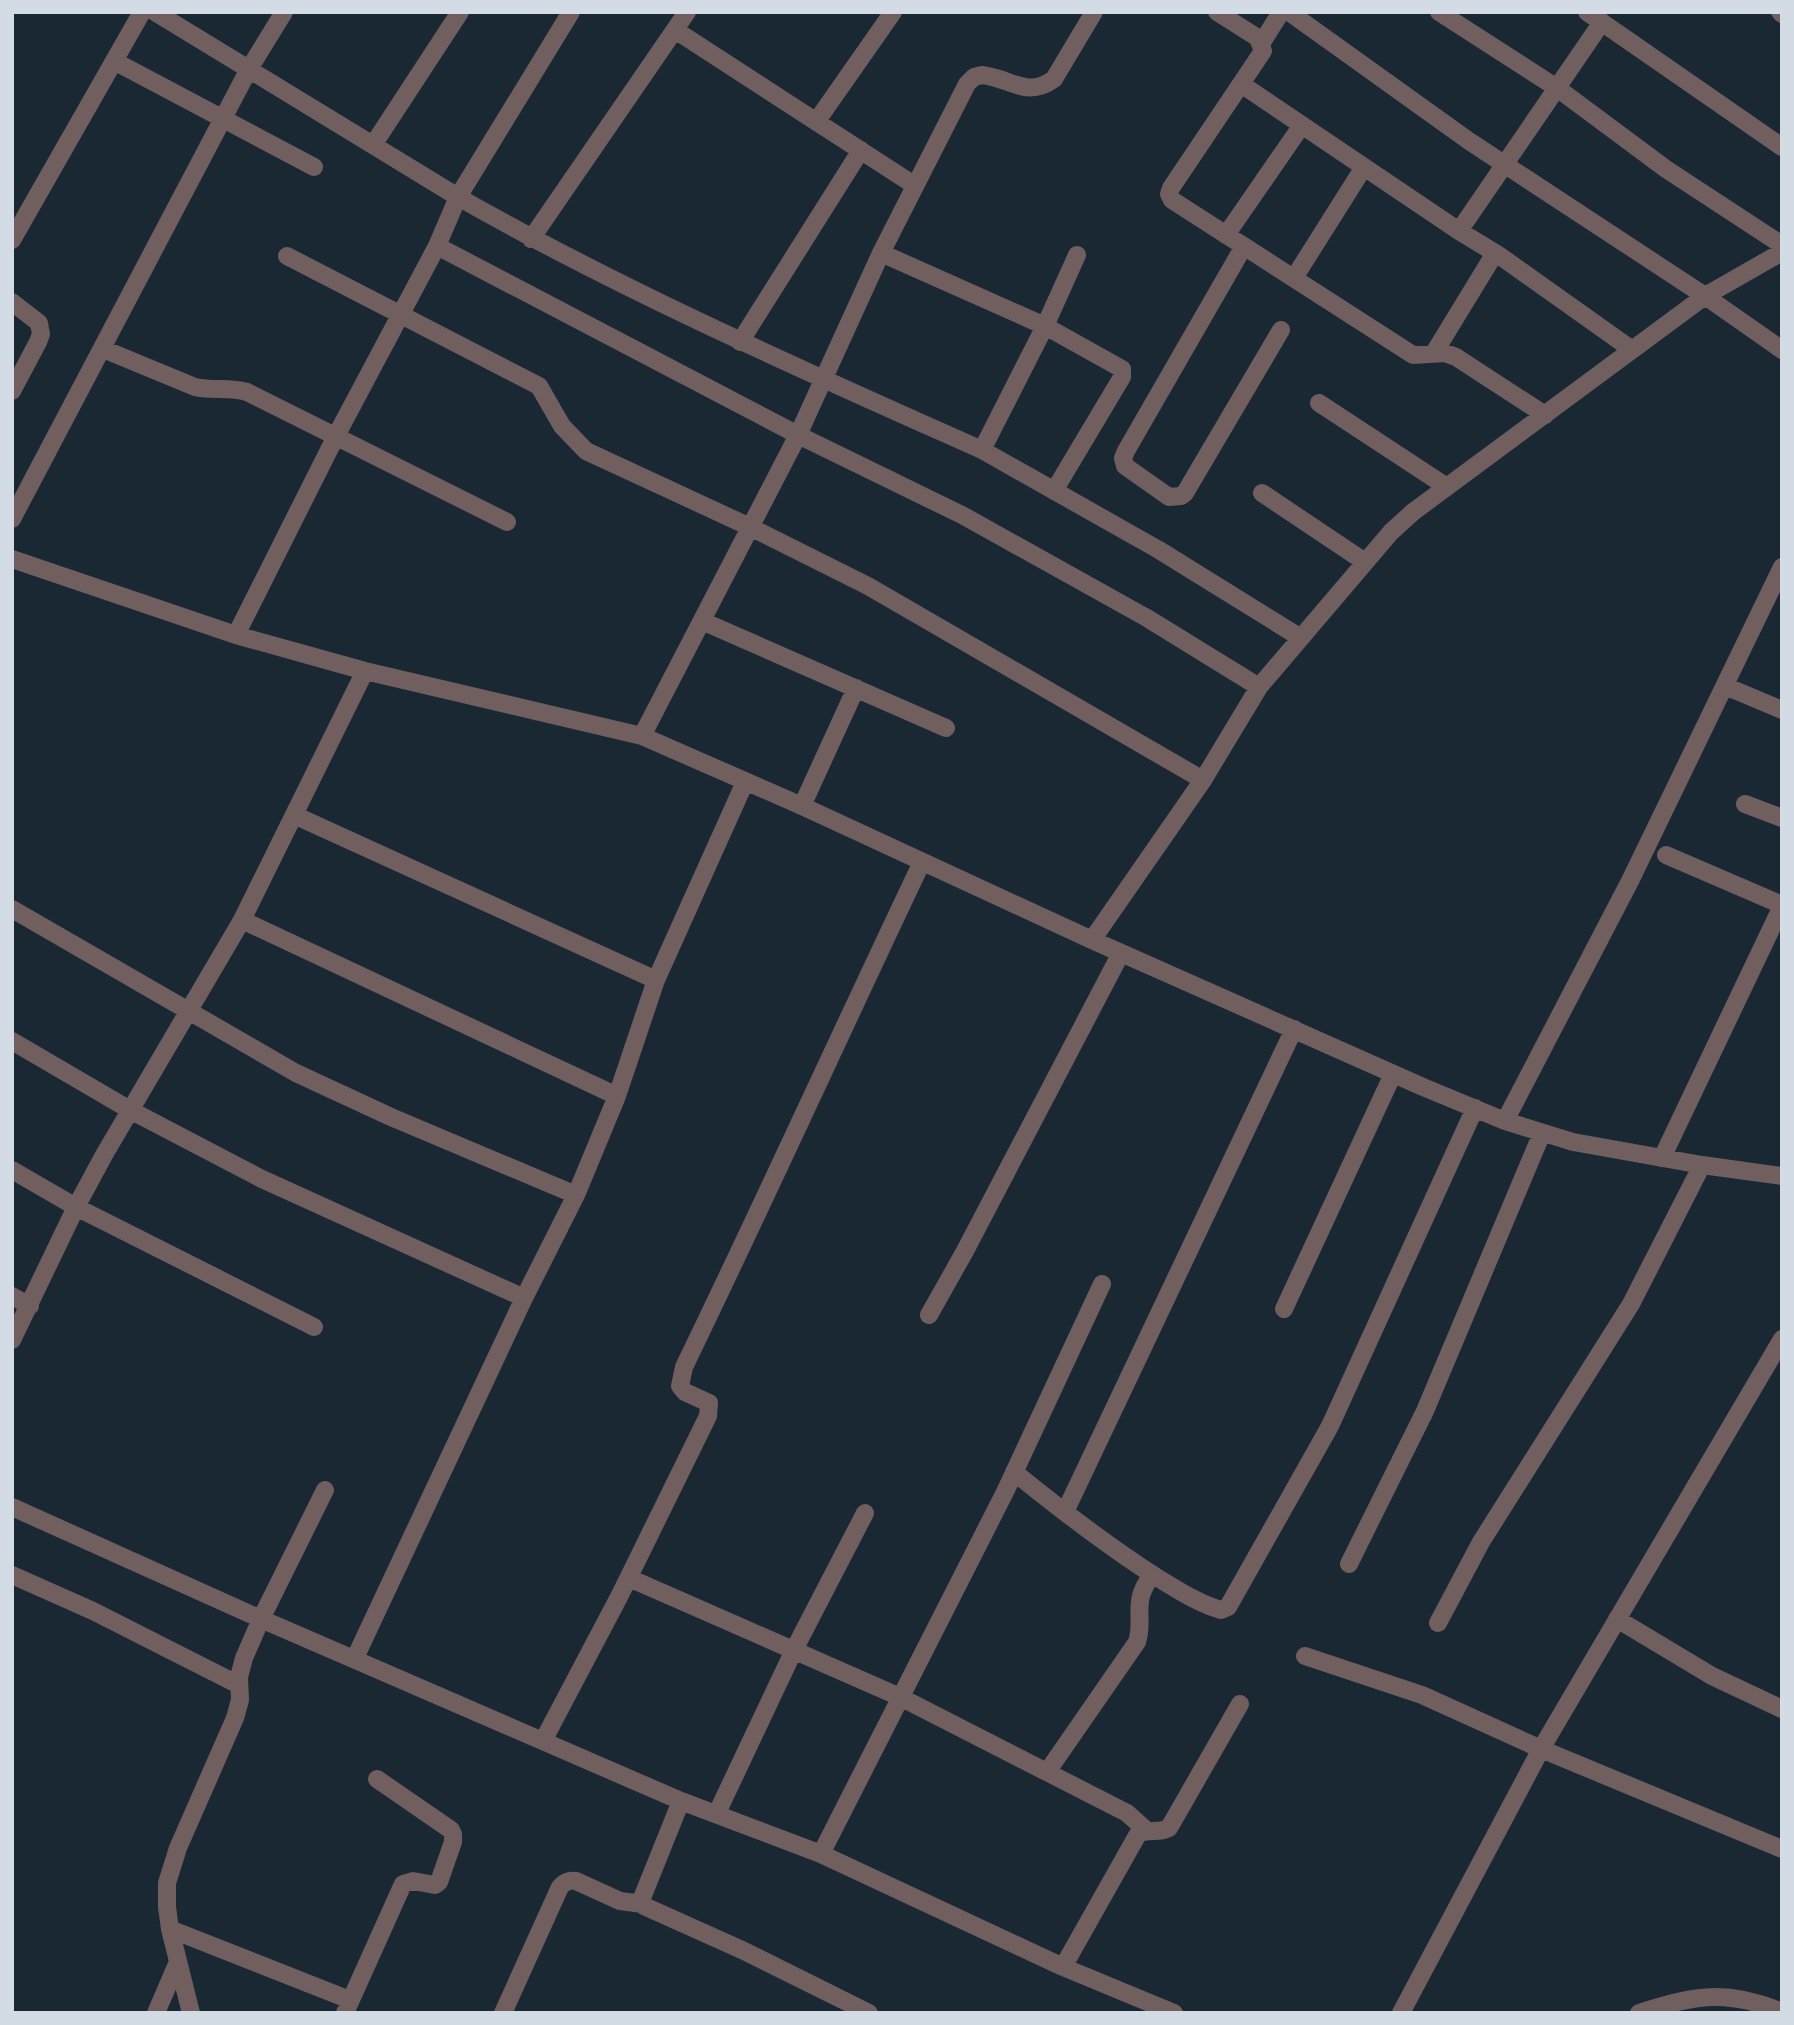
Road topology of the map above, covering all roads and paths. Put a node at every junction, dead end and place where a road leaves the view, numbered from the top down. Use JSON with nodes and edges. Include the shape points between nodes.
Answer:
{"nodes":[{"id":1,"x":142,"y":12,"type":"edge"},
{"id":2,"x":155,"y":12,"type":"edge"},
{"id":3,"x":284,"y":12,"type":"edge"},
{"id":4,"x":460,"y":12,"type":"edge"},
{"id":5,"x":572,"y":12,"type":"edge"},
{"id":6,"x":687,"y":12,"type":"edge"},
{"id":7,"x":893,"y":12,"type":"edge"},
{"id":8,"x":1094,"y":12,"type":"edge"},
{"id":9,"x":1217,"y":12,"type":"edge"},
{"id":10,"x":1282,"y":12,"type":"edge"},
{"id":11,"x":1289,"y":12,"type":"edge"},
{"id":12,"x":1439,"y":12,"type":"edge"},
{"id":13,"x":1594,"y":17,"type":"edge"},
{"id":14,"x":675,"y":30,"type":"junction"},
{"id":15,"x":1261,"y":44,"type":"junction"},
{"id":16,"x":114,"y":61,"type":"junction"},
{"id":17,"x":249,"y":69,"type":"junction"},
{"id":18,"x":1241,"y":83,"type":"junction"},
{"id":19,"x":1557,"y":88,"type":"junction"},
{"id":20,"x":223,"y":118,"type":"junction"},
{"id":21,"x":816,"y":122,"type":"junction"},
{"id":22,"x":1302,"y":125,"type":"junction"},
{"id":23,"x":373,"y":145,"type":"junction"},
{"id":24,"x":1782,"y":147,"type":"edge"},
{"id":25,"x":861,"y":150,"type":"junction"},
{"id":26,"x":1506,"y":165,"type":"junction"},
{"id":27,"x":314,"y":167,"type":"dead end"},
{"id":28,"x":1364,"y":167,"type":"junction"},
{"id":29,"x":914,"y":185,"type":"junction"},
{"id":30,"x":458,"y":197,"type":"junction"},
{"id":31,"x":1458,"y":231,"type":"junction"},
{"id":32,"x":1226,"y":235,"type":"junction"},
{"id":33,"x":531,"y":239,"type":"junction"},
{"id":34,"x":12,"y":240,"type":"edge"},
{"id":35,"x":1782,"y":245,"type":"edge"},
{"id":36,"x":437,"y":246,"type":"junction"},
{"id":37,"x":1244,"y":246,"type":"junction"},
{"id":38,"x":1782,"y":252,"type":"edge"},
{"id":39,"x":881,"y":253,"type":"junction"},
{"id":40,"x":1495,"y":253,"type":"junction"},
{"id":41,"x":1077,"y":255,"type":"dead end"},
{"id":42,"x":286,"y":256,"type":"dead end"},
{"id":43,"x":1294,"y":278,"type":"junction"},
{"id":44,"x":1705,"y":296,"type":"junction"},
{"id":45,"x":12,"y":302,"type":"edge"},
{"id":46,"x":401,"y":316,"type":"junction"},
{"id":47,"x":1045,"y":326,"type":"junction"},
{"id":48,"x":1281,"y":330,"type":"dead end"},
{"id":49,"x":740,"y":342,"type":"junction"},
{"id":50,"x":103,"y":348,"type":"junction"},
{"id":51,"x":1631,"y":349,"type":"junction"},
{"id":52,"x":1782,"y":350,"type":"edge"},
{"id":53,"x":1434,"y":353,"type":"junction"},
{"id":54,"x":823,"y":379,"type":"junction"},
{"id":55,"x":12,"y":391,"type":"edge"},
{"id":56,"x":1319,"y":403,"type":"dead end"},
{"id":57,"x":1545,"y":415,"type":"junction"},
{"id":58,"x":798,"y":435,"type":"junction"},
{"id":59,"x":336,"y":436,"type":"junction"},
{"id":60,"x":982,"y":450,"type":"junction"},
{"id":61,"x":1447,"y":487,"type":"junction"},
{"id":62,"x":1055,"y":491,"type":"junction"},
{"id":63,"x":1262,"y":493,"type":"dead end"},
{"id":64,"x":12,"y":519,"type":"edge"},
{"id":65,"x":507,"y":522,"type":"dead end"},
{"id":66,"x":750,"y":527,"type":"junction"},
{"id":67,"x":12,"y":559,"type":"edge"},
{"id":68,"x":1365,"y":562,"type":"junction"},
{"id":69,"x":1782,"y":566,"type":"edge"},
{"id":70,"x":1778,"y":585,"type":"edge"},
{"id":71,"x":702,"y":621,"type":"junction"},
{"id":72,"x":236,"y":635,"type":"junction"},
{"id":73,"x":1301,"y":638,"type":"junction"},
{"id":74,"x":365,"y":671,"type":"junction"},
{"id":75,"x":1726,"y":686,"type":"junction"},
{"id":76,"x":1259,"y":687,"type":"junction"},
{"id":77,"x":856,"y":688,"type":"junction"},
{"id":78,"x":1782,"y":710,"type":"edge"},
{"id":79,"x":946,"y":728,"type":"dead end"},
{"id":80,"x":642,"y":736,"type":"junction"},
{"id":81,"x":1203,"y":780,"type":"junction"},
{"id":82,"x":746,"y":782,"type":"junction"},
{"id":83,"x":1745,"y":804,"type":"dead end"},
{"id":84,"x":802,"y":806,"type":"junction"},
{"id":85,"x":294,"y":815,"type":"junction"},
{"id":86,"x":1782,"y":818,"type":"edge"},
{"id":87,"x":1666,"y":855,"type":"dead end"},
{"id":88,"x":922,"y":862,"type":"junction"},
{"id":89,"x":1782,"y":905,"type":"edge"},
{"id":90,"x":12,"y":909,"type":"edge"},
{"id":91,"x":242,"y":920,"type":"junction"},
{"id":92,"x":1092,"y":940,"type":"junction"},
{"id":93,"x":1121,"y":953,"type":"junction"},
{"id":94,"x":656,"y":980,"type":"junction"},
{"id":95,"x":190,"y":1012,"type":"junction"},
{"id":96,"x":1294,"y":1029,"type":"junction"},
{"id":97,"x":12,"y":1041,"type":"edge"},
{"id":98,"x":1394,"y":1074,"type":"junction"},
{"id":99,"x":617,"y":1096,"type":"junction"},
{"id":100,"x":1475,"y":1108,"type":"junction"},
{"id":101,"x":130,"y":1110,"type":"junction"},
{"id":102,"x":1505,"y":1121,"type":"junction"},
{"id":103,"x":1542,"y":1133,"type":"junction"},
{"id":104,"x":1662,"y":1158,"type":"junction"},
{"id":105,"x":1702,"y":1165,"type":"junction"},
{"id":106,"x":12,"y":1170,"type":"edge"},
{"id":107,"x":1782,"y":1176,"type":"edge"},
{"id":108,"x":576,"y":1195,"type":"junction"},
{"id":109,"x":76,"y":1207,"type":"junction"},
{"id":110,"x":1102,"y":1284,"type":"dead end"},
{"id":111,"x":12,"y":1296,"type":"edge"},
{"id":112,"x":524,"y":1298,"type":"junction"},
{"id":113,"x":30,"y":1306,"type":"junction"},
{"id":114,"x":1283,"y":1308,"type":"dead end"},
{"id":115,"x":929,"y":1315,"type":"dead end"},
{"id":116,"x":314,"y":1327,"type":"dead end"},
{"id":117,"x":1782,"y":1339,"type":"edge"},
{"id":118,"x":12,"y":1340,"type":"edge"},
{"id":119,"x":1014,"y":1472,"type":"junction"},
{"id":120,"x":325,"y":1490,"type":"dead end"},
{"id":121,"x":12,"y":1507,"type":"edge"},
{"id":122,"x":1065,"y":1512,"type":"junction"},
{"id":123,"x":865,"y":1513,"type":"dead end"},
{"id":124,"x":1349,"y":1564,"type":"dead end"},
{"id":125,"x":1152,"y":1574,"type":"junction"},
{"id":126,"x":12,"y":1575,"type":"edge"},
{"id":127,"x":629,"y":1578,"type":"junction"},
{"id":128,"x":261,"y":1619,"type":"junction"},
{"id":129,"x":1618,"y":1619,"type":"junction"},
{"id":130,"x":1438,"y":1623,"type":"dead end"},
{"id":131,"x":794,"y":1650,"type":"junction"},
{"id":132,"x":1305,"y":1656,"type":"dead end"},
{"id":133,"x":355,"y":1658,"type":"junction"},
{"id":134,"x":239,"y":1685,"type":"junction"},
{"id":135,"x":900,"y":1697,"type":"junction"},
{"id":136,"x":1240,"y":1704,"type":"dead end"},
{"id":137,"x":1782,"y":1709,"type":"edge"},
{"id":138,"x":543,"y":1741,"type":"junction"},
{"id":139,"x":1541,"y":1749,"type":"junction"},
{"id":140,"x":1047,"y":1772,"type":"junction"},
{"id":141,"x":377,"y":1779,"type":"dead end"},
{"id":142,"x":681,"y":1801,"type":"junction"},
{"id":143,"x":717,"y":1814,"type":"junction"},
{"id":144,"x":1147,"y":1831,"type":"junction"},
{"id":145,"x":1782,"y":1849,"type":"edge"},
{"id":146,"x":821,"y":1854,"type":"junction"},
{"id":147,"x":643,"y":1904,"type":"junction"},
{"id":148,"x":170,"y":1929,"type":"junction"},
{"id":149,"x":177,"y":1964,"type":"junction"},
{"id":150,"x":1063,"y":1967,"type":"junction"},
{"id":151,"x":348,"y":2007,"type":"edge"},
{"id":152,"x":1782,"y":2012,"type":"edge"},
{"id":153,"x":156,"y":2013,"type":"edge"},
{"id":154,"x":191,"y":2013,"type":"edge"},
{"id":155,"x":503,"y":2013,"type":"edge"},
{"id":156,"x":869,"y":2013,"type":"edge"},
{"id":157,"x":1174,"y":2013,"type":"edge"},
{"id":158,"x":1401,"y":2013,"type":"edge"},
{"id":159,"x":1639,"y":2013,"type":"edge"}],
"edges":[{"from":1,"to":16,"type":"street"},
{"from":2,"to":17,"type":"street"},
{"from":3,"to":17,"type":"street"},
{"from":4,"to":23,"type":"street"},
{"from":5,"to":30,"type":"street"},
{"from":6,"to":14,"type":"street"},
{"from":7,"to":21,"type":"street"},
{"from":8,"to":29,"type":"street","via":[[1047,84],[1030,89],[990,75],[974,77]]},
{"from":9,"to":15,"type":"street","via":[[1252,33]]},
{"from":10,"to":15,"type":"street"},
{"from":11,"to":26,"type":"street"},
{"from":12,"to":19,"type":"street"},
{"from":13,"to":19,"type":"street"},
{"from":13,"to":24,"type":"street"},
{"from":14,"to":21,"type":"street"},
{"from":14,"to":33,"type":"street"},
{"from":15,"to":18,"type":"street","via":[[1263,51]]},
{"from":16,"to":20,"type":"street"},
{"from":16,"to":34,"type":"street"},
{"from":17,"to":20,"type":"street"},
{"from":17,"to":23,"type":"street"},
{"from":18,"to":22,"type":"street"},
{"from":18,"to":32,"type":"street","via":[[1169,194]]},
{"from":19,"to":26,"type":"street"},
{"from":19,"to":35,"type":"street"},
{"from":20,"to":27,"type":"street"},
{"from":20,"to":50,"type":"street"},
{"from":21,"to":25,"type":"street"},
{"from":22,"to":28,"type":"street"},
{"from":22,"to":32,"type":"street"},
{"from":23,"to":30,"type":"street"},
{"from":25,"to":29,"type":"street"},
{"from":25,"to":49,"type":"street"},
{"from":26,"to":31,"type":"street"},
{"from":26,"to":44,"type":"street"},
{"from":28,"to":31,"type":"street"},
{"from":28,"to":43,"type":"street"},
{"from":29,"to":39,"type":"street"},
{"from":30,"to":33,"type":"street"},
{"from":30,"to":36,"type":"street"},
{"from":31,"to":40,"type":"street"},
{"from":32,"to":37,"type":"street"},
{"from":33,"to":49,"type":"street"},
{"from":36,"to":46,"type":"street"},
{"from":36,"to":58,"type":"street"},
{"from":37,"to":43,"type":"street"},
{"from":37,"to":48,"type":"street","via":[[1126,451],[1125,466],[1169,498],[1181,496]]},
{"from":38,"to":44,"type":"street"},
{"from":39,"to":47,"type":"street"},
{"from":39,"to":54,"type":"street"},
{"from":40,"to":51,"type":"street"},
{"from":40,"to":53,"type":"street"},
{"from":41,"to":47,"type":"street"},
{"from":42,"to":46,"type":"street"},
{"from":43,"to":53,"type":"street","via":[[1413,355]]},
{"from":44,"to":51,"type":"street"},
{"from":44,"to":52,"type":"street"},
{"from":45,"to":55,"type":"street","via":[[40,323],[41,334]]},
{"from":46,"to":59,"type":"street"},
{"from":46,"to":66,"type":"street","via":[[539,386],[562,426],[586,451]]},
{"from":47,"to":60,"type":"street"},
{"from":47,"to":62,"type":"street","via":[[1120,366],[1123,372]]},
{"from":49,"to":54,"type":"street"},
{"from":50,"to":59,"type":"street","via":[[195,387],[247,393]]},
{"from":50,"to":64,"type":"street"},
{"from":51,"to":57,"type":"street"},
{"from":53,"to":57,"type":"street","via":[[1455,357]]},
{"from":54,"to":58,"type":"street"},
{"from":54,"to":60,"type":"street"},
{"from":56,"to":61,"type":"street"},
{"from":57,"to":61,"type":"street"},
{"from":58,"to":66,"type":"street"},
{"from":58,"to":76,"type":"street","via":[[962,515]]},
{"from":59,"to":65,"type":"street"},
{"from":59,"to":72,"type":"street"},
{"from":60,"to":62,"type":"street"},
{"from":61,"to":68,"type":"street","via":[[1403,521]]},
{"from":62,"to":73,"type":"street"},
{"from":63,"to":68,"type":"street"},
{"from":66,"to":71,"type":"street"},
{"from":66,"to":81,"type":"street","via":[[868,586]]},
{"from":67,"to":72,"type":"street"},
{"from":68,"to":73,"type":"street"},
{"from":69,"to":70,"type":"street"},
{"from":70,"to":75,"type":"street"},
{"from":71,"to":77,"type":"street"},
{"from":71,"to":80,"type":"street"},
{"from":72,"to":74,"type":"street"},
{"from":73,"to":76,"type":"street"},
{"from":74,"to":80,"type":"street"},
{"from":74,"to":85,"type":"street"},
{"from":75,"to":78,"type":"street"},
{"from":75,"to":102,"type":"street"},
{"from":76,"to":81,"type":"street"},
{"from":77,"to":79,"type":"street"},
{"from":77,"to":84,"type":"street"},
{"from":80,"to":82,"type":"street"},
{"from":81,"to":92,"type":"street"},
{"from":82,"to":84,"type":"street"},
{"from":82,"to":94,"type":"street"},
{"from":83,"to":86,"type":"street"},
{"from":84,"to":88,"type":"street"},
{"from":85,"to":91,"type":"street"},
{"from":85,"to":94,"type":"street"},
{"from":87,"to":89,"type":"street"},
{"from":88,"to":92,"type":"street"},
{"from":88,"to":127,"type":"street","via":[[684,1367],[680,1386],[705,1399],[710,1411]]},
{"from":89,"to":104,"type":"street"},
{"from":90,"to":95,"type":"street"},
{"from":91,"to":95,"type":"street"},
{"from":91,"to":99,"type":"street"},
{"from":92,"to":93,"type":"street"},
{"from":93,"to":96,"type":"street"},
{"from":93,"to":115,"type":"street"},
{"from":94,"to":99,"type":"street"},
{"from":95,"to":101,"type":"street"},
{"from":95,"to":108,"type":"street","via":[[296,1073]]},
{"from":96,"to":98,"type":"street"},
{"from":96,"to":122,"type":"street"},
{"from":97,"to":101,"type":"street"},
{"from":98,"to":100,"type":"street"},
{"from":98,"to":114,"type":"street"},
{"from":99,"to":108,"type":"street"},
{"from":100,"to":102,"type":"street"},
{"from":100,"to":125,"type":"street","via":[[1329,1426],[1228,1607],[1212,1608]]},
{"from":101,"to":109,"type":"street"},
{"from":101,"to":112,"type":"street","via":[[262,1179]]},
{"from":102,"to":103,"type":"street"},
{"from":103,"to":104,"type":"street"},
{"from":103,"to":124,"type":"street","via":[[1425,1411]]},
{"from":104,"to":105,"type":"street"},
{"from":105,"to":107,"type":"street"},
{"from":105,"to":130,"type":"street","via":[[1631,1304],[1481,1542]]},
{"from":106,"to":109,"type":"street"},
{"from":108,"to":112,"type":"street"},
{"from":109,"to":113,"type":"street"},
{"from":109,"to":116,"type":"street"},
{"from":110,"to":119,"type":"street"},
{"from":111,"to":113,"type":"street"},
{"from":112,"to":133,"type":"street"},
{"from":113,"to":118,"type":"street"},
{"from":117,"to":129,"type":"street"},
{"from":119,"to":122,"type":"street"},
{"from":119,"to":135,"type":"street"},
{"from":120,"to":128,"type":"street"},
{"from":121,"to":128,"type":"street"},
{"from":122,"to":125,"type":"street"},
{"from":123,"to":131,"type":"street"},
{"from":125,"to":140,"type":"street","via":[[1139,1604],[1142,1629],[1137,1642]]},
{"from":126,"to":134,"type":"street"},
{"from":127,"to":131,"type":"street"},
{"from":127,"to":138,"type":"street"},
{"from":128,"to":133,"type":"street"},
{"from":128,"to":134,"type":"street","via":[[241,1667]]},
{"from":129,"to":137,"type":"street","via":[[1712,1676]]},
{"from":129,"to":139,"type":"street"},
{"from":131,"to":135,"type":"street"},
{"from":131,"to":143,"type":"street"},
{"from":132,"to":139,"type":"street","via":[[1422,1695]]},
{"from":133,"to":138,"type":"street"},
{"from":134,"to":148,"type":"street","via":[[235,1718],[172,1864],[167,1883]]},
{"from":135,"to":140,"type":"street"},
{"from":135,"to":146,"type":"street"},
{"from":136,"to":144,"type":"street","via":[[1169,1828]]},
{"from":138,"to":142,"type":"street"},
{"from":139,"to":145,"type":"street"},
{"from":139,"to":158,"type":"street"},
{"from":140,"to":144,"type":"street","via":[[1127,1812]]},
{"from":141,"to":151,"type":"street","via":[[451,1830],[453,1842],[439,1882],[403,1884]]},
{"from":142,"to":143,"type":"street"},
{"from":142,"to":147,"type":"street"},
{"from":143,"to":146,"type":"street"},
{"from":144,"to":150,"type":"street","via":[[1138,1834]]},
{"from":146,"to":150,"type":"street"},
{"from":147,"to":155,"type":"street","via":[[620,1901],[576,1881],[565,1882]]},
{"from":147,"to":156,"type":"street"},
{"from":148,"to":149,"type":"street"},
{"from":148,"to":151,"type":"street"},
{"from":149,"to":153,"type":"street"},
{"from":149,"to":154,"type":"street"},
{"from":150,"to":157,"type":"street"},
{"from":152,"to":159,"type":"street","via":[[1730,1996],[1696,1997]]}]}
